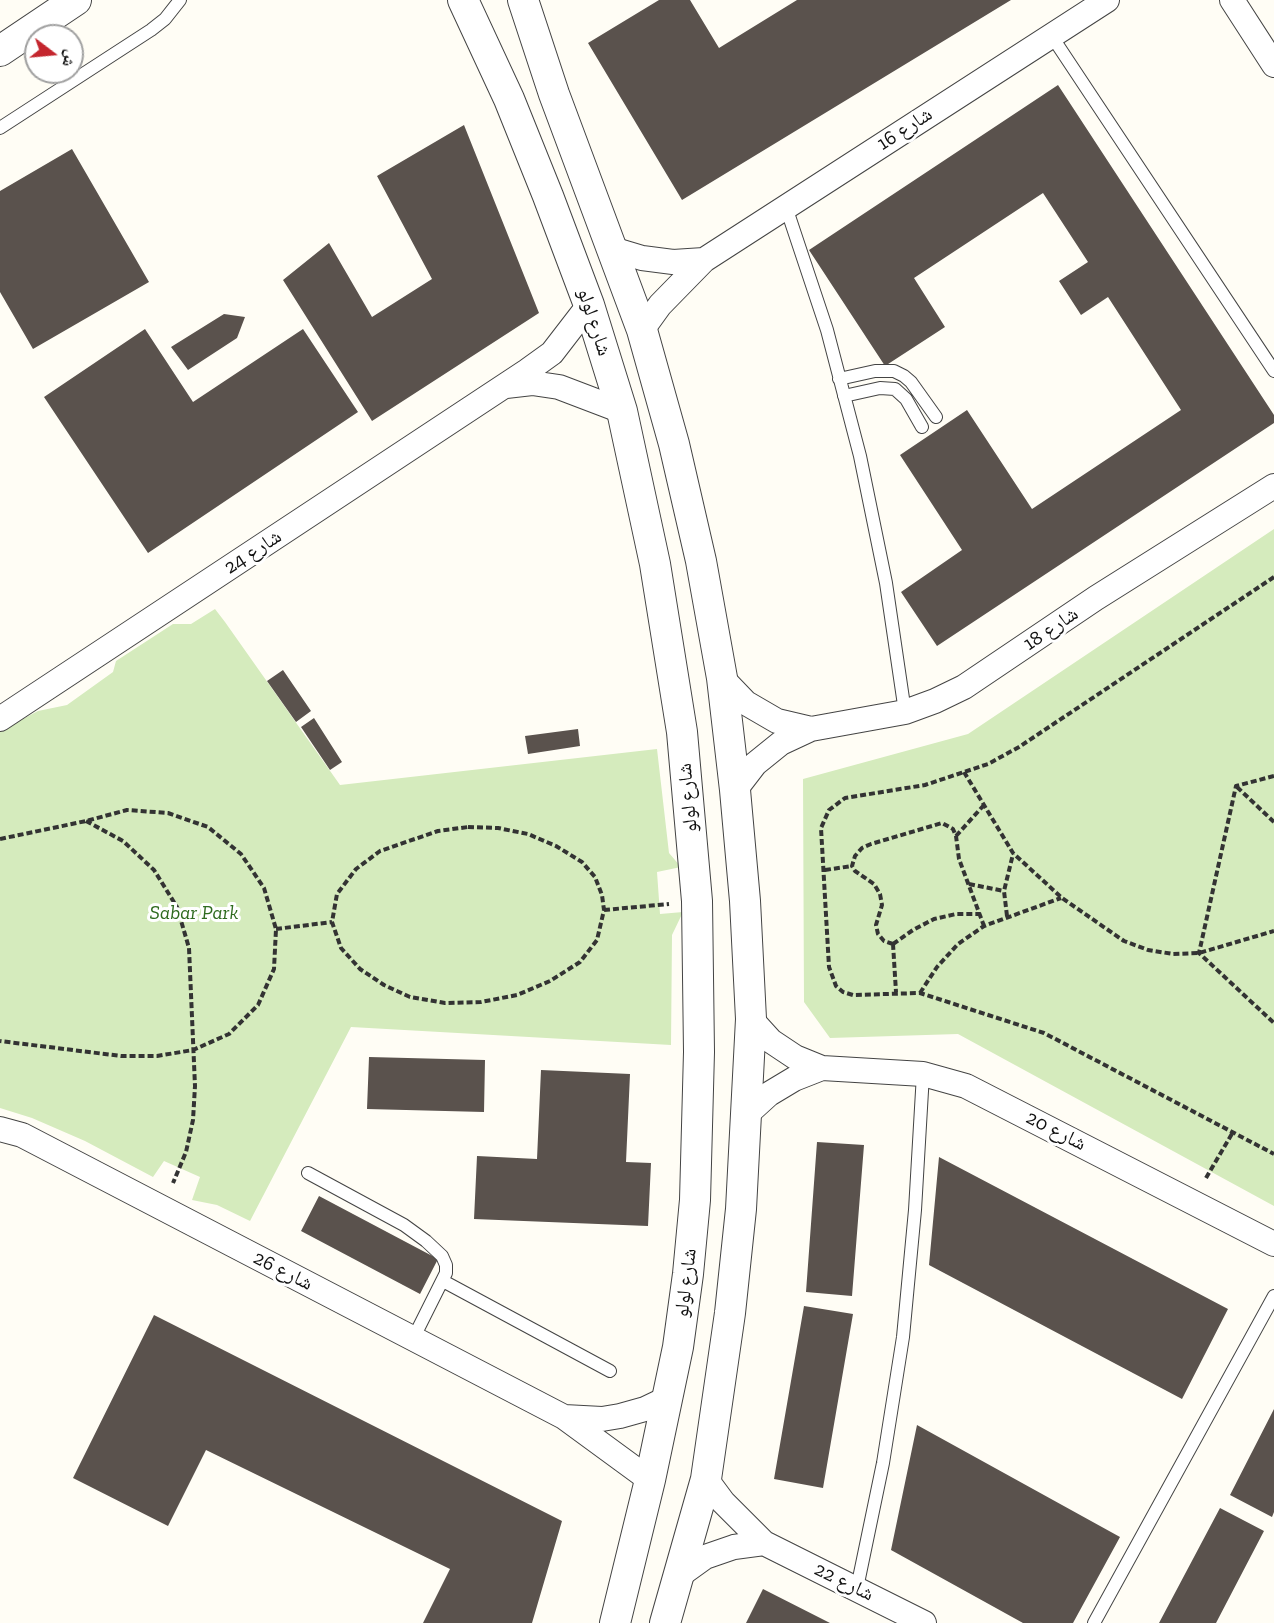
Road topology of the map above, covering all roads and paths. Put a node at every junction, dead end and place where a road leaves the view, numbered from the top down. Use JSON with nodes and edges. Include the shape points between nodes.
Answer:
{"nodes":[{"id":1,"x":76,"y":0,"type":"edge"},
{"id":2,"x":180,"y":0,"type":"edge"},
{"id":3,"x":463,"y":0,"type":"edge"},
{"id":4,"x":523,"y":0,"type":"edge"},
{"id":5,"x":1107,"y":0,"type":"edge"},
{"id":6,"x":1232,"y":0,"type":"edge"},
{"id":7,"x":1051,"y":35,"type":"junction"},
{"id":8,"x":0,"y":51,"type":"edge"},
{"id":9,"x":1274,"y":65,"type":"edge"},
{"id":10,"x":0,"y":128,"type":"edge"},
{"id":11,"x":786,"y":207,"type":"junction"},
{"id":12,"x":612,"y":249,"type":"junction"},
{"id":13,"x":704,"y":260,"type":"junction"},
{"id":14,"x":590,"y":305,"type":"junction"},
{"id":15,"x":642,"y":330,"type":"junction"},
{"id":16,"x":1274,"y":371,"type":"edge"},
{"id":17,"x":839,"y":379,"type":"junction"},
{"id":18,"x":506,"y":386,"type":"junction"},
{"id":19,"x":844,"y":396,"type":"junction"},
{"id":20,"x":622,"y":411,"type":"junction"},
{"id":21,"x":936,"y":417,"type":"dead end"},
{"id":22,"x":922,"y":427,"type":"dead end"},
{"id":23,"x":1274,"y":486,"type":"edge"},
{"id":24,"x":1274,"y":577,"type":"edge"},
{"id":25,"x":722,"y":678,"type":"junction"},
{"id":26,"x":905,"y":712,"type":"junction"},
{"id":27,"x":0,"y":719,"type":"edge"},
{"id":28,"x":811,"y":729,"type":"junction"},
{"id":29,"x":964,"y":772,"type":"junction"},
{"id":30,"x":1274,"y":776,"type":"edge"},
{"id":31,"x":1236,"y":786,"type":"junction"},
{"id":32,"x":735,"y":790,"type":"junction"},
{"id":33,"x":984,"y":805,"type":"junction"},
{"id":34,"x":86,"y":821,"type":"junction"},
{"id":35,"x":1274,"y":822,"type":"edge"},
{"id":36,"x":956,"y":836,"type":"junction"},
{"id":37,"x":0,"y":839,"type":"edge"},
{"id":38,"x":1013,"y":853,"type":"junction"},
{"id":39,"x":852,"y":866,"type":"junction"},
{"id":40,"x":825,"y":870,"type":"junction"},
{"id":41,"x":968,"y":884,"type":"junction"},
{"id":42,"x":1004,"y":891,"type":"junction"},
{"id":43,"x":1062,"y":898,"type":"junction"},
{"id":44,"x":697,"y":901,"type":"junction"},
{"id":45,"x":745,"y":901,"type":"junction"},
{"id":46,"x":604,"y":910,"type":"junction"},
{"id":47,"x":980,"y":914,"type":"junction"},
{"id":48,"x":1007,"y":916,"type":"junction"},
{"id":49,"x":332,"y":922,"type":"junction"},
{"id":50,"x":984,"y":926,"type":"junction"},
{"id":51,"x":276,"y":929,"type":"junction"},
{"id":52,"x":1274,"y":931,"type":"edge"},
{"id":53,"x":893,"y":944,"type":"junction"},
{"id":54,"x":1199,"y":953,"type":"junction"},
{"id":55,"x":896,"y":992,"type":"junction"},
{"id":56,"x":920,"y":993,"type":"junction"},
{"id":57,"x":751,"y":1019,"type":"junction"},
{"id":58,"x":1274,"y":1023,"type":"edge"},
{"id":59,"x":0,"y":1041,"type":"edge"},
{"id":60,"x":193,"y":1050,"type":"junction"},
{"id":61,"x":822,"y":1068,"type":"junction"},
{"id":62,"x":923,"y":1074,"type":"junction"},
{"id":63,"x":747,"y":1114,"type":"junction"},
{"id":64,"x":0,"y":1129,"type":"edge"},
{"id":65,"x":1233,"y":1132,"type":"junction"},
{"id":66,"x":1274,"y":1154,"type":"edge"},
{"id":67,"x":308,"y":1173,"type":"dead end"},
{"id":68,"x":1192,"y":1201,"type":"junction"},
{"id":69,"x":157,"y":1206,"type":"junction"},
{"id":70,"x":1274,"y":1244,"type":"edge"},
{"id":71,"x":443,"y":1281,"type":"junction"},
{"id":72,"x":1274,"y":1296,"type":"edge"},
{"id":73,"x":413,"y":1339,"type":"junction"},
{"id":74,"x":610,"y":1371,"type":"dead end"},
{"id":75,"x":668,"y":1398,"type":"junction"},
{"id":76,"x":564,"y":1418,"type":"junction"},
{"id":77,"x":706,"y":1479,"type":"junction"},
{"id":78,"x":650,"y":1480,"type":"junction"},
{"id":79,"x":764,"y":1543,"type":"junction"},
{"id":80,"x":680,"y":1575,"type":"junction"},
{"id":81,"x":856,"y":1588,"type":"junction"},
{"id":82,"x":615,"y":1623,"type":"edge"},
{"id":83,"x":665,"y":1623,"type":"edge"},
{"id":84,"x":924,"y":1623,"type":"edge"},
{"id":85,"x":1094,"y":1623,"type":"edge"}],
"edges":[{"from":1,"to":8,"type":"street"},
{"from":2,"to":10,"type":"lane","via":[[151,30]]},
{"from":3,"to":14,"type":"street","name":"شارع لولو","via":[[509,99]]},
{"from":4,"to":12,"type":"street","name":"شارع لولو"},
{"from":5,"to":7,"type":"street","name":"شارع 16"},
{"from":6,"to":9,"type":"street"},
{"from":7,"to":11,"type":"street","name":"شارع 16"},
{"from":7,"to":16,"type":"lane"},
{"from":11,"to":13,"type":"street","name":"شارع 16"},
{"from":11,"to":17,"type":"lane"},
{"from":12,"to":13,"type":"street","name":"شارع 16","via":[[673,262]]},
{"from":12,"to":15,"type":"street","name":"شارع لولو"},
{"from":13,"to":15,"type":"street","name":"شارع 16","via":[[660,305]]},
{"from":14,"to":18,"type":"street","name":"شارع 24","via":[[552,353]]},
{"from":14,"to":20,"type":"street","name":"شارع لولو"},
{"from":15,"to":25,"type":"street","name":"شارع لولو","via":[[701,561]]},
{"from":17,"to":19,"type":"lane"},
{"from":17,"to":21,"type":"lane","via":[[894,371],[911,382]]},
{"from":18,"to":20,"type":"street","name":"شارع 24","via":[[532,383],[559,387]]},
{"from":18,"to":27,"type":"street","name":"شارع 24"},
{"from":19,"to":22,"type":"lane","via":[[880,388],[895,389],[906,399]]},
{"from":19,"to":26,"type":"lane","via":[[886,583]]},
{"from":20,"to":44,"type":"street","name":"شارع لولو","via":[[655,564],[682,732]]},
{"from":23,"to":26,"type":"street","name":"شارع 18","via":[[1096,597],[964,687]]},
{"from":24,"to":29,"type":"path","via":[[1019,747]]},
{"from":25,"to":28,"type":"street","name":"شارع 18","via":[[746,703],[777,721]]},
{"from":25,"to":32,"type":"street","name":"شارع لولو"},
{"from":26,"to":28,"type":"street","name":"شارع 18"},
{"from":28,"to":32,"type":"street","name":"شارع 18","via":[[781,743],[755,764]]},
{"from":29,"to":33,"type":"path"},
{"from":29,"to":40,"type":"path","via":[[925,785],[845,798],[829,810],[821,828]]},
{"from":30,"to":31,"type":"path"},
{"from":31,"to":35,"type":"path"},
{"from":31,"to":54,"type":"path"},
{"from":32,"to":45,"type":"street","name":"شارع لولو"},
{"from":33,"to":36,"type":"path"},
{"from":33,"to":38,"type":"path"},
{"from":34,"to":37,"type":"path"},
{"from":34,"to":51,"type":"path","via":[[127,810],[168,813],[208,827],[241,854],[264,888]]},
{"from":34,"to":60,"type":"path","via":[[123,841],[154,870],[177,907],[189,948]]},
{"from":36,"to":39,"type":"path","via":[[948,825],[935,825],[862,848]]},
{"from":36,"to":41,"type":"path"},
{"from":38,"to":42,"type":"path"},
{"from":38,"to":43,"type":"path"},
{"from":39,"to":40,"type":"path"},
{"from":39,"to":53,"type":"path","via":[[880,894],[878,934]]},
{"from":40,"to":55,"type":"path","via":[[829,967],[836,986],[853,995]]},
{"from":41,"to":42,"type":"path"},
{"from":41,"to":47,"type":"path"},
{"from":42,"to":48,"type":"path"},
{"from":43,"to":48,"type":"path"},
{"from":43,"to":54,"type":"path","via":[[1124,941],[1173,954]]},
{"from":44,"to":45,"type":"street"},
{"from":44,"to":46,"type":"path"},
{"from":44,"to":75,"type":"street","name":"شارع لولو","via":[[699,1052],[695,1200],[688,1274]]},
{"from":45,"to":57,"type":"street","name":"شارع لولو"},
{"from":46,"to":49,"type":"path","via":[[597,940],[580,962],[517,995],[481,1002],[436,1002],[410,997],[384,985],[360,969],[341,948]]},
{"from":46,"to":49,"type":"path","via":[[595,877],[582,862],[528,834],[468,826],[438,831],[380,851],[356,869],[337,894]]},
{"from":47,"to":50,"type":"path"},
{"from":47,"to":53,"type":"path","via":[[956,914],[934,920]]},
{"from":48,"to":50,"type":"path"},
{"from":49,"to":51,"type":"path"},
{"from":50,"to":56,"type":"path","via":[[958,944]]},
{"from":51,"to":60,"type":"path","via":[[274,969],[258,1005],[229,1034]]},
{"from":52,"to":54,"type":"path"},
{"from":53,"to":55,"type":"path"},
{"from":54,"to":58,"type":"path"},
{"from":55,"to":56,"type":"path"},
{"from":56,"to":65,"type":"path","via":[[1044,1033]]},
{"from":57,"to":61,"type":"street","name":"شارع 20","via":[[779,1046]]},
{"from":57,"to":63,"type":"street","name":"شارع لولو"},
{"from":59,"to":60,"type":"path","via":[[121,1056]]},
{"from":60,"to":69,"type":"path","via":[[193,1120],[186,1152]]},
{"from":61,"to":62,"type":"street","name":"شارع 20"},
{"from":61,"to":63,"type":"street","name":"شارع 20","via":[[794,1078]]},
{"from":62,"to":68,"type":"street","name":"شارع 20","via":[[986,1095]]},
{"from":62,"to":81,"type":"lane","via":[[903,1337],[883,1463]]},
{"from":63,"to":77,"type":"street","name":"شارع لولو","via":[[730,1313]]},
{"from":64,"to":69,"type":"street","name":"شارع 26","via":[[22,1135]]},
{"from":65,"to":66,"type":"path"},
{"from":65,"to":68,"type":"path"},
{"from":67,"to":71,"type":"lane","via":[[426,1241],[446,1265]]},
{"from":68,"to":70,"type":"street","name":"شارع 20"},
{"from":69,"to":73,"type":"street","name":"شارع 26"},
{"from":71,"to":73,"type":"lane"},
{"from":71,"to":74,"type":"lane"},
{"from":72,"to":85,"type":"lane"},
{"from":73,"to":76,"type":"street","name":"شارع 26"},
{"from":75,"to":76,"type":"street","name":"شارع 26","via":[[620,1416]]},
{"from":75,"to":78,"type":"street","name":"شارع لولو"},
{"from":76,"to":78,"type":"street","name":"شارع 26"},
{"from":77,"to":79,"type":"street","name":"شارع 22"},
{"from":77,"to":80,"type":"street","name":"شارع لولو"},
{"from":78,"to":82,"type":"street","name":"شارع لولو"},
{"from":79,"to":80,"type":"street","via":[[734,1547],[705,1557]]},
{"from":79,"to":81,"type":"street","name":"شارع 22"},
{"from":80,"to":83,"type":"street","name":"شارع لولو"},
{"from":81,"to":84,"type":"street","name":"شارع 22"}]}
